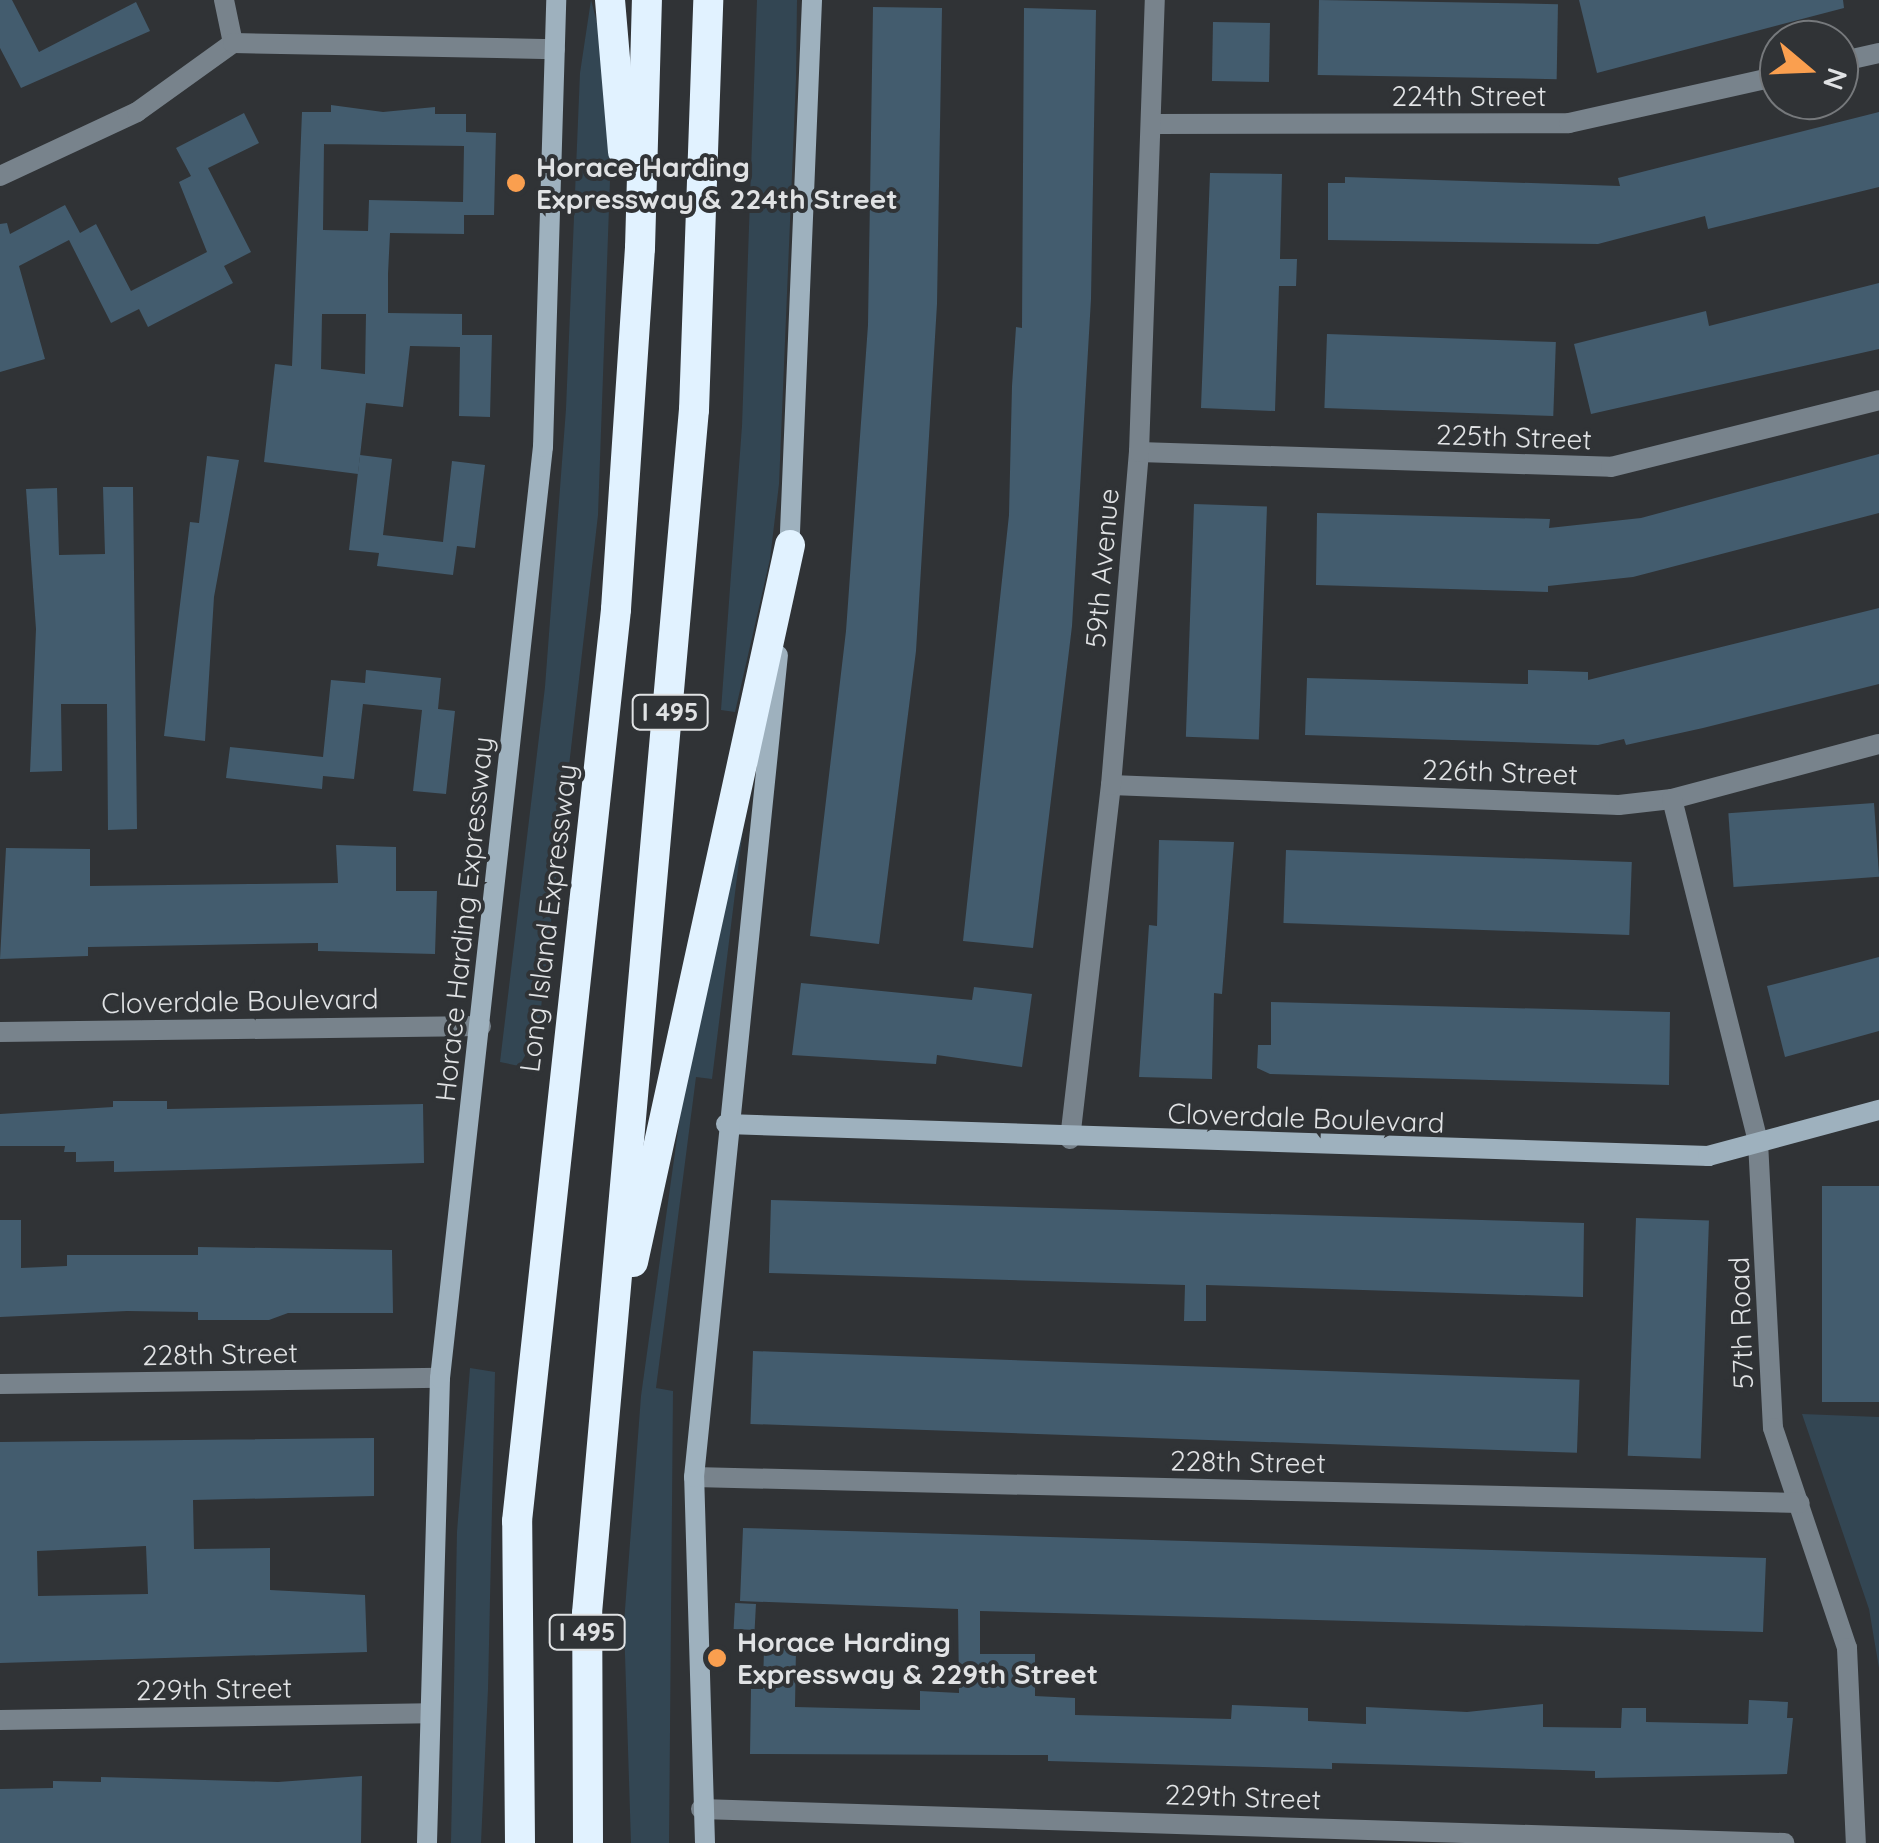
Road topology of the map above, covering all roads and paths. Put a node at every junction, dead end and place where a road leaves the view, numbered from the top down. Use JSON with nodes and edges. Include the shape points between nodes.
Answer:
{"nodes":[{"id":1,"x":224,"y":0,"type":"edge"},
{"id":2,"x":556,"y":0,"type":"edge"},
{"id":3,"x":610,"y":0,"type":"edge"},
{"id":4,"x":646,"y":0,"type":"edge"},
{"id":5,"x":708,"y":0,"type":"edge"},
{"id":6,"x":812,"y":0,"type":"edge"},
{"id":7,"x":1155,"y":0,"type":"edge"},
{"id":8,"x":233,"y":42,"type":"junction"},
{"id":9,"x":555,"y":49,"type":"junction"},
{"id":10,"x":1759,"y":80,"type":"edge"},
{"id":11,"x":1154,"y":124,"type":"junction"},
{"id":12,"x":0,"y":176,"type":"edge"},
{"id":13,"x":1879,"y":400,"type":"edge"},
{"id":14,"x":632,"y":404,"type":"junction"},
{"id":15,"x":1139,"y":452,"type":"junction"},
{"id":16,"x":790,"y":545,"type":"junction"},
{"id":17,"x":1879,"y":744,"type":"edge"},
{"id":18,"x":1112,"y":785,"type":"junction"},
{"id":19,"x":1672,"y":799,"type":"junction"},
{"id":20,"x":480,"y":1026,"type":"junction"},
{"id":21,"x":0,"y":1032,"type":"edge"},
{"id":22,"x":1879,"y":1110,"type":"edge"},
{"id":23,"x":726,"y":1124,"type":"junction"},
{"id":24,"x":1070,"y":1139,"type":"junction"},
{"id":25,"x":1758,"y":1142,"type":"junction"},
{"id":26,"x":440,"y":1378,"type":"junction"},
{"id":27,"x":0,"y":1384,"type":"edge"},
{"id":28,"x":601,"y":1422,"type":"junction"},
{"id":29,"x":694,"y":1477,"type":"junction"},
{"id":30,"x":1800,"y":1503,"type":"junction"},
{"id":31,"x":428,"y":1713,"type":"junction"},
{"id":32,"x":0,"y":1720,"type":"edge"},
{"id":33,"x":515,"y":1756,"type":"junction"},
{"id":34,"x":701,"y":1809,"type":"junction"},
{"id":35,"x":1517,"y":1838,"type":"edge"},
{"id":36,"x":427,"y":1843,"type":"edge"},
{"id":37,"x":505,"y":1843,"type":"edge"},
{"id":38,"x":520,"y":1843,"type":"edge"},
{"id":39,"x":588,"y":1843,"type":"edge"},
{"id":40,"x":705,"y":1843,"type":"edge"},
{"id":41,"x":1784,"y":1843,"type":"edge"},
{"id":42,"x":1856,"y":1843,"type":"edge"}],
"edges":[{"from":1,"to":8,"type":"street"},
{"from":2,"to":9,"type":"main road","name":"Horace Harding Expressway"},
{"from":3,"to":14,"type":"highway","via":[[622,112]]},
{"from":4,"to":14,"type":"highway","name":"Long Island Expressway","number":"I 495"},
{"from":5,"to":28,"type":"highway","number":"I 495","via":[[694,410]]},
{"from":6,"to":16,"type":"main road"},
{"from":7,"to":11,"type":"street","name":"59th Avenue"},
{"from":8,"to":9,"type":"street"},
{"from":8,"to":12,"type":"street","via":[[137,112]]},
{"from":9,"to":20,"type":"main road","name":"Horace Harding Expressway","via":[[543,447]]},
{"from":10,"to":11,"type":"street","name":"224th Street","via":[[1569,123]]},
{"from":11,"to":15,"type":"street","name":"59th Avenue"},
{"from":13,"to":15,"type":"street","name":"225th Street","via":[[1611,467]]},
{"from":14,"to":33,"type":"highway","name":"Long Island Expressway","number":"I 495","via":[[616,609],[519,1502]]},
{"from":15,"to":18,"type":"street","name":"59th Avenue"},
{"from":16,"to":23,"type":"main road"},
{"from":16,"to":28,"type":"highway"},
{"from":17,"to":19,"type":"street","name":"226th Street"},
{"from":18,"to":19,"type":"street","name":"226th Street","via":[[1619,804]]},
{"from":18,"to":24,"type":"street","name":"59th Avenue"},
{"from":19,"to":25,"type":"street","name":"57th Road"},
{"from":20,"to":21,"type":"street","name":"Cloverdale Boulevard"},
{"from":20,"to":26,"type":"main road","name":"Horace Harding Expressway"},
{"from":22,"to":25,"type":"main road","name":"Cloverdale Boulevard"},
{"from":23,"to":24,"type":"main road","name":"Cloverdale Boulevard"},
{"from":23,"to":29,"type":"main road"},
{"from":24,"to":25,"type":"main road","name":"Cloverdale Boulevard","via":[[1708,1156]]},
{"from":25,"to":30,"type":"street","name":"57th Road","via":[[1774,1428]]},
{"from":26,"to":27,"type":"street","name":"228th Street"},
{"from":26,"to":31,"type":"main road","name":"Horace Harding Expressway"},
{"from":28,"to":39,"type":"highway","number":"I 495","via":[[587,1613]]},
{"from":29,"to":30,"type":"street","name":"228th Street"},
{"from":29,"to":34,"type":"main road"},
{"from":30,"to":42,"type":"street","name":"57th Road","via":[[1847,1648]]},
{"from":31,"to":32,"type":"street","name":"229th Street"},
{"from":31,"to":36,"type":"main road","name":"Horace Harding Expressway"},
{"from":33,"to":37,"type":"highway"},
{"from":33,"to":38,"type":"highway","name":"Long Island Expressway","number":"I 495"},
{"from":34,"to":35,"type":"street","name":"229th Street"},
{"from":34,"to":40,"type":"main road"},
{"from":35,"to":41,"type":"street","name":"229th Street"}]}
